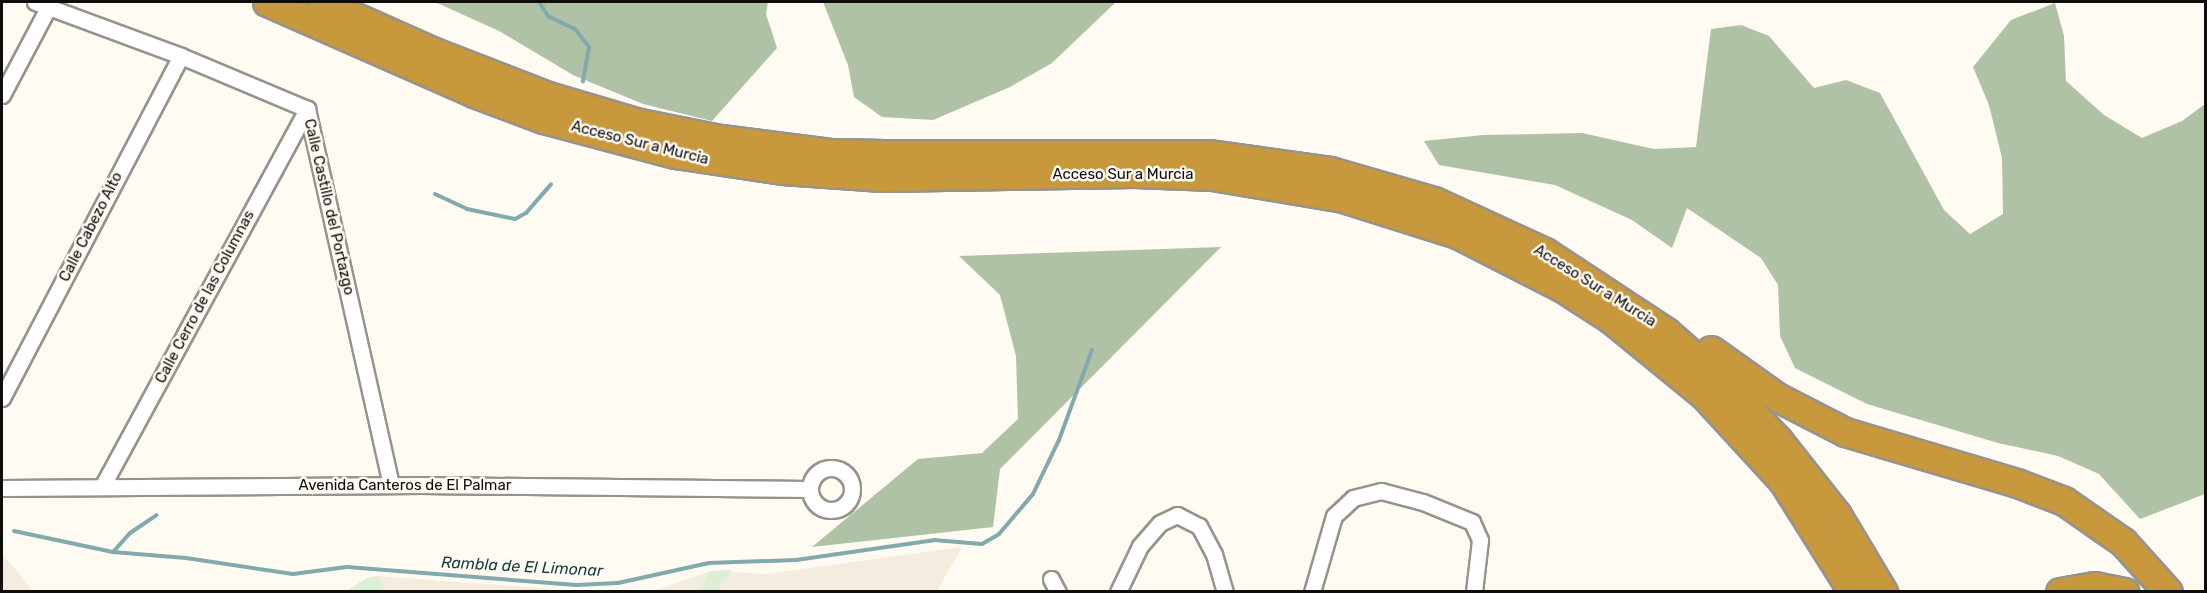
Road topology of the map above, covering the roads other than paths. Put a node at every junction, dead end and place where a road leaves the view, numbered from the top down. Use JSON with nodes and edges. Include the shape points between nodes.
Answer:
{"nodes":[{"id":1,"x":267,"y":2,"type":"edge"},
{"id":2,"x":322,"y":2,"type":"edge"},
{"id":3,"x":42,"y":4,"type":"edge"},
{"id":4,"x":181,"y":56,"type":"junction"},
{"id":5,"x":2,"y":95,"type":"edge"},
{"id":6,"x":307,"y":109,"type":"junction"},
{"id":7,"x":1665,"y":331,"type":"junction"},
{"id":8,"x":2,"y":398,"type":"edge"},
{"id":9,"x":103,"y":485,"type":"junction"},
{"id":10,"x":391,"y":485,"type":"junction"},
{"id":11,"x":2,"y":488,"type":"edge"},
{"id":12,"x":809,"y":489,"type":"dead end"},
{"id":13,"x":1118,"y":591,"type":"edge"},
{"id":14,"x":1225,"y":591,"type":"edge"},
{"id":15,"x":1312,"y":591,"type":"edge"},
{"id":16,"x":1474,"y":591,"type":"edge"},
{"id":17,"x":1853,"y":591,"type":"edge"},
{"id":18,"x":1883,"y":591,"type":"edge"},
{"id":19,"x":2060,"y":591,"type":"edge"},
{"id":20,"x":2124,"y":591,"type":"edge"},
{"id":21,"x":2168,"y":591,"type":"edge"}],
"edges":[{"from":1,"to":17,"type":"highway","name":"Acceso Sur a Murcia","via":[[474,93],[569,127],[675,154],[782,170],[882,177],[1134,173],[1212,177],[1343,198],[1457,234],[1561,287],[1611,319],[1704,395],[1783,481]]},
{"from":2,"to":7,"type":"highway","name":"Acceso Sur a Murcia","via":[[548,96],[640,123],[721,139],[832,153],[1168,151],[1254,158],[1330,171],[1434,201],[1519,238],[1599,284]]},
{"from":3,"to":4,"type":"street","name":"Calle Castillo del Portazgo"},
{"from":3,"to":5,"type":"street"},
{"from":4,"to":6,"type":"street","name":"Calle Castillo del Portazgo"},
{"from":4,"to":8,"type":"street","name":"Calle Cabezo Alto"},
{"from":6,"to":9,"type":"street","name":"Calle Cerro de las Columnas"},
{"from":6,"to":10,"type":"street","name":"Calle Castillo del Portazgo"},
{"from":7,"to":18,"type":"highway","name":"Acceso Sur a Murcia","via":[[1721,380],[1778,440],[1837,515]]},
{"from":7,"to":21,"type":"highway","via":[[1694,337],[1777,397],[1845,432],[2064,501],[2123,542]]},
{"from":9,"to":10,"type":"street","name":"Avenida Canteros de El Palmar"},
{"from":9,"to":11,"type":"street","name":"Avenida Canteros de El Palmar"},
{"from":10,"to":12,"type":"street","name":"Avenida Canteros de El Palmar"},
{"from":13,"to":14,"type":"street","via":[[1140,546],[1160,523],[1177,515],[1199,526],[1215,554]]},
{"from":15,"to":16,"type":"street","via":[[1334,516],[1353,498],[1381,491],[1423,502],[1472,522],[1480,540]]},
{"from":19,"to":20,"type":"highway","via":[[2094,586]]}]}
